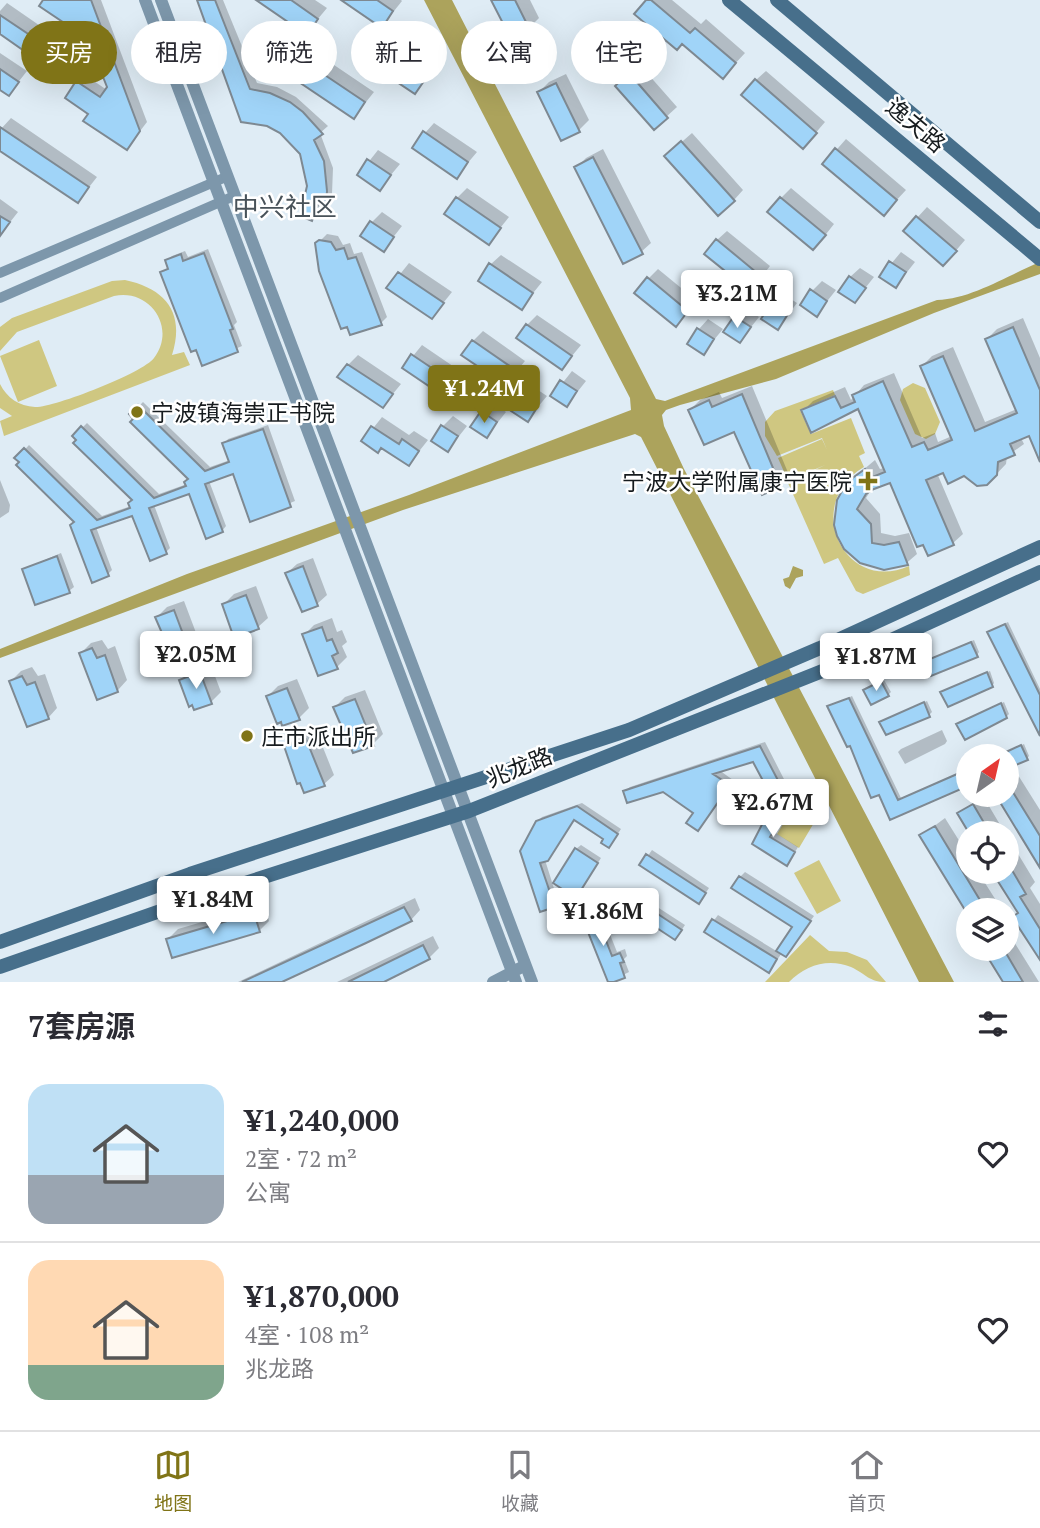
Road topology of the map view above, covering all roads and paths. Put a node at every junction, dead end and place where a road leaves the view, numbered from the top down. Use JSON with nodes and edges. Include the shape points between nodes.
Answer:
{"nodes":[{"id":1,"x":145,"y":0,"type":"edge"},
{"id":2,"x":160,"y":0,"type":"edge"},
{"id":3,"x":729,"y":0,"type":"edge"},
{"id":4,"x":777,"y":0,"type":"edge"},
{"id":5,"x":220,"y":179,"type":"junction"},
{"id":6,"x":228,"y":199,"type":"junction"},
{"id":7,"x":1040,"y":222,"type":"edge"},
{"id":8,"x":1040,"y":259,"type":"edge"},
{"id":9,"x":0,"y":273,"type":"edge"},
{"id":10,"x":0,"y":298,"type":"edge"},
{"id":11,"x":354,"y":532,"type":"junction"},
{"id":12,"x":1040,"y":547,"type":"edge"},
{"id":13,"x":1039,"y":573,"type":"edge"},
{"id":14,"x":459,"y":786,"type":"junction"},
{"id":15,"x":443,"y":791,"type":"junction"},
{"id":16,"x":469,"y":811,"type":"junction"},
{"id":17,"x":453,"y":817,"type":"junction"},
{"id":18,"x":0,"y":942,"type":"edge"},
{"id":19,"x":527,"y":965,"type":"junction"},
{"id":20,"x":0,"y":967,"type":"edge"},
{"id":21,"x":514,"y":977,"type":"edge"},
{"id":22,"x":493,"y":982,"type":"edge"},
{"id":23,"x":532,"y":982,"type":"edge"}],
"edges":[{"from":1,"to":5,"type":"street"},
{"from":2,"to":5,"type":"street"},
{"from":3,"to":8,"type":"main road","name":"逸夫路"},
{"from":4,"to":7,"type":"main road","name":"逸夫路"},
{"from":5,"to":6,"type":"street"},
{"from":5,"to":9,"type":"street"},
{"from":6,"to":10,"type":"street"},
{"from":6,"to":11,"type":"street"},
{"from":11,"to":14,"type":"street"},
{"from":11,"to":15,"type":"street"},
{"from":12,"to":14,"type":"main road","name":"兆龙路","via":[[629,730]]},
{"from":13,"to":16,"type":"main road","name":"兆龙路","via":[[830,668]]},
{"from":14,"to":15,"type":"main road","name":"兆龙路"},
{"from":14,"to":16,"type":"street"},
{"from":15,"to":17,"type":"street"},
{"from":15,"to":18,"type":"main road","name":"兆龙路"},
{"from":16,"to":17,"type":"main road","name":"兆龙路"},
{"from":16,"to":19,"type":"street"},
{"from":17,"to":20,"type":"main road","name":"兆龙路"},
{"from":17,"to":21,"type":"street"},
{"from":19,"to":21,"type":"street"},
{"from":19,"to":23,"type":"street"},
{"from":21,"to":22,"type":"street"}]}
